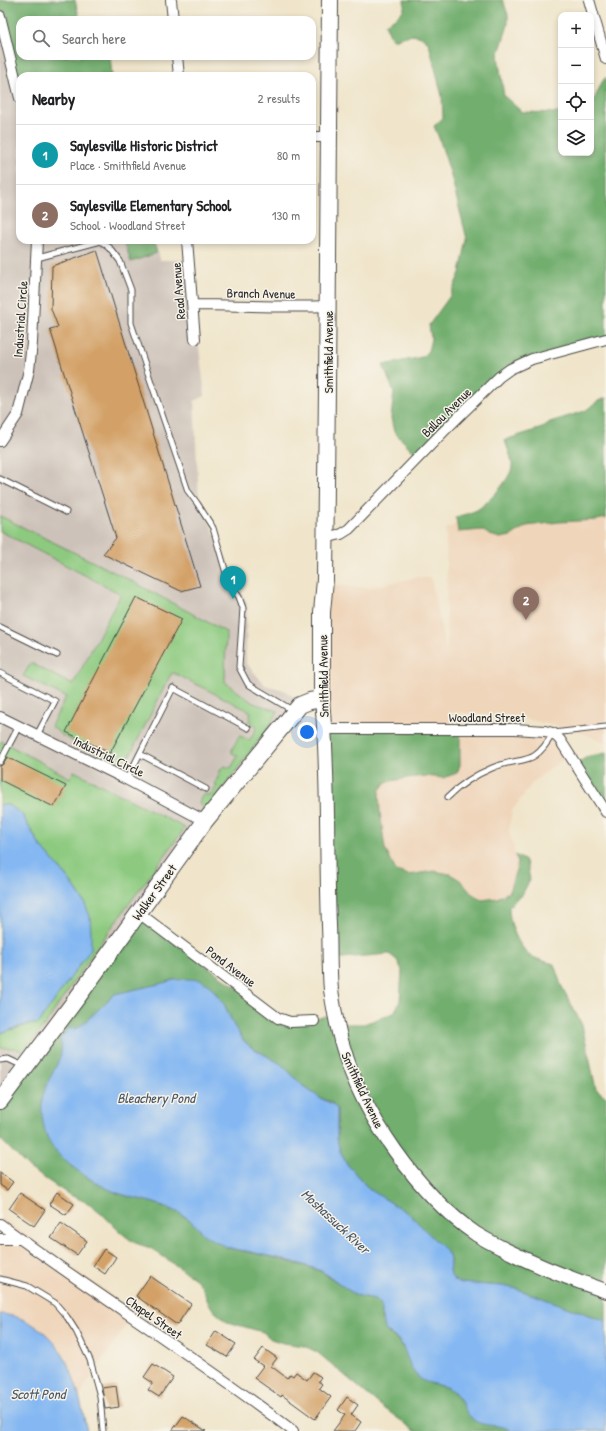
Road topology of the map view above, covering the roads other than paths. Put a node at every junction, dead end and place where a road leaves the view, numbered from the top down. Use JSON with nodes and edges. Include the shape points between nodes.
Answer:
{"nodes":[{"id":1,"x":171,"y":0,"type":"edge"},
{"id":2,"x":330,"y":0,"type":"edge"},
{"id":3,"x":589,"y":0,"type":"edge"},
{"id":4,"x":173,"y":16,"type":"edge"},
{"id":5,"x":0,"y":17,"type":"edge"},
{"id":6,"x":606,"y":59,"type":"edge"},
{"id":7,"x":177,"y":60,"type":"edge"},
{"id":8,"x":179,"y":72,"type":"edge"},
{"id":9,"x":16,"y":82,"type":"edge"},
{"id":10,"x":316,"y":137,"type":"edge"},
{"id":11,"x":329,"y":137,"type":"junction"},
{"id":12,"x":37,"y":244,"type":"edge"},
{"id":13,"x":90,"y":244,"type":"edge"},
{"id":14,"x":105,"y":244,"type":"edge"},
{"id":15,"x":187,"y":244,"type":"edge"},
{"id":16,"x":37,"y":258,"type":"junction"},
{"id":17,"x":193,"y":305,"type":"junction"},
{"id":18,"x":328,"y":306,"type":"junction"},
{"id":19,"x":606,"y":339,"type":"edge"},
{"id":20,"x":195,"y":340,"type":"dead end"},
{"id":21,"x":0,"y":441,"type":"edge"},
{"id":22,"x":0,"y":479,"type":"edge"},
{"id":23,"x":66,"y":512,"type":"dead end"},
{"id":24,"x":325,"y":538,"type":"junction"},
{"id":25,"x":0,"y":627,"type":"edge"},
{"id":26,"x":56,"y":655,"type":"dead end"},
{"id":27,"x":0,"y":673,"type":"edge"},
{"id":28,"x":322,"y":699,"type":"junction"},
{"id":29,"x":294,"y":712,"type":"junction"},
{"id":30,"x":0,"y":717,"type":"edge"},
{"id":31,"x":18,"y":726,"type":"junction"},
{"id":32,"x":606,"y":727,"type":"edge"},
{"id":33,"x":248,"y":728,"type":"dead end"},
{"id":34,"x":325,"y":729,"type":"junction"},
{"id":35,"x":553,"y":733,"type":"junction"},
{"id":36,"x":37,"y":735,"type":"junction"},
{"id":37,"x":140,"y":754,"type":"junction"},
{"id":38,"x":0,"y":762,"type":"edge"},
{"id":39,"x":127,"y":779,"type":"junction"},
{"id":40,"x":206,"y":789,"type":"dead end"},
{"id":41,"x":448,"y":797,"type":"dead end"},
{"id":42,"x":606,"y":812,"type":"edge"},
{"id":43,"x":205,"y":821,"type":"junction"},
{"id":44,"x":139,"y":913,"type":"junction"},
{"id":45,"x":314,"y":1021,"type":"dead end"},
{"id":46,"x":0,"y":1060,"type":"edge"},
{"id":47,"x":26,"y":1067,"type":"junction"},
{"id":48,"x":0,"y":1101,"type":"edge"},
{"id":49,"x":0,"y":1224,"type":"edge"},
{"id":50,"x":0,"y":1239,"type":"edge"},
{"id":51,"x":20,"y":1239,"type":"junction"},
{"id":52,"x":0,"y":1279,"type":"edge"},
{"id":53,"x":606,"y":1291,"type":"edge"},
{"id":54,"x":103,"y":1431,"type":"edge"},
{"id":55,"x":293,"y":1431,"type":"edge"}],
"edges":[{"from":1,"to":4,"type":"street"},
{"from":2,"to":11,"type":"main road","name":"Smithfield Avenue"},
{"from":3,"to":6,"type":"street"},
{"from":5,"to":9,"type":"street"},
{"from":7,"to":8,"type":"street"},
{"from":10,"to":11,"type":"street"},
{"from":11,"to":18,"type":"main road","name":"Smithfield Avenue"},
{"from":12,"to":16,"type":"street","name":"Industrial Circle"},
{"from":13,"to":16,"type":"lane"},
{"from":14,"to":29,"type":"lane","via":[[120,261],[131,290],[131,323],[188,491],[213,528],[228,580],[243,608],[239,667],[248,684]]},
{"from":15,"to":17,"type":"street","name":"Read Avenue"},
{"from":16,"to":21,"type":"street","name":"Industrial Circle","via":[[29,370],[18,414]]},
{"from":17,"to":18,"type":"street","name":"Branch Avenue","via":[[293,308]]},
{"from":17,"to":20,"type":"street","name":"Read Avenue"},
{"from":18,"to":24,"type":"main road","name":"Smithfield Avenue"},
{"from":19,"to":24,"type":"street","name":"Ballou Avenue","via":[[532,359],[500,377],[349,529]]},
{"from":22,"to":23,"type":"lane"},
{"from":24,"to":28,"type":"main road","name":"Smithfield Avenue"},
{"from":25,"to":26,"type":"lane"},
{"from":27,"to":36,"type":"lane","via":[[55,701]]},
{"from":28,"to":29,"type":"main road","name":"Walker Street","via":[[300,705]]},
{"from":28,"to":34,"type":"main road","name":"Smithfield Avenue"},
{"from":29,"to":43,"type":"main road","name":"Walker Street"},
{"from":30,"to":31,"type":"street","name":"Industrial Circle"},
{"from":31,"to":36,"type":"street","name":"Industrial Circle"},
{"from":31,"to":38,"type":"lane"},
{"from":32,"to":35,"type":"lane"},
{"from":33,"to":37,"type":"lane","via":[[173,688]]},
{"from":34,"to":35,"type":"street","name":"Woodland Street","via":[[515,729]]},
{"from":34,"to":53,"type":"main road","name":"Smithfield Avenue","via":[[331,988],[343,1048],[353,1075],[388,1142],[414,1176],[444,1207],[476,1234],[534,1264]]},
{"from":35,"to":41,"type":"lane","via":[[536,755],[526,760],[508,762],[478,774],[460,785]]},
{"from":35,"to":42,"type":"street"},
{"from":36,"to":39,"type":"street","name":"Industrial Circle"},
{"from":37,"to":39,"type":"lane"},
{"from":37,"to":40,"type":"lane"},
{"from":39,"to":43,"type":"street","name":"Industrial Circle"},
{"from":43,"to":44,"type":"main road","name":"Walker Street"},
{"from":44,"to":45,"type":"street","name":"Pond Avenue","via":[[278,1018],[290,1022]]},
{"from":44,"to":47,"type":"main road","name":"Walker Street"},
{"from":46,"to":47,"type":"lane","via":[[8,1059]]},
{"from":47,"to":48,"type":"main road","name":"Walker Street"},
{"from":49,"to":51,"type":"street","name":"Chapel Street"},
{"from":50,"to":51,"type":"street"},
{"from":51,"to":55,"type":"street","name":"Chapel Street"},
{"from":52,"to":54,"type":"lane","via":[[27,1286],[54,1303],[67,1317],[90,1360],[100,1396]]}]}
